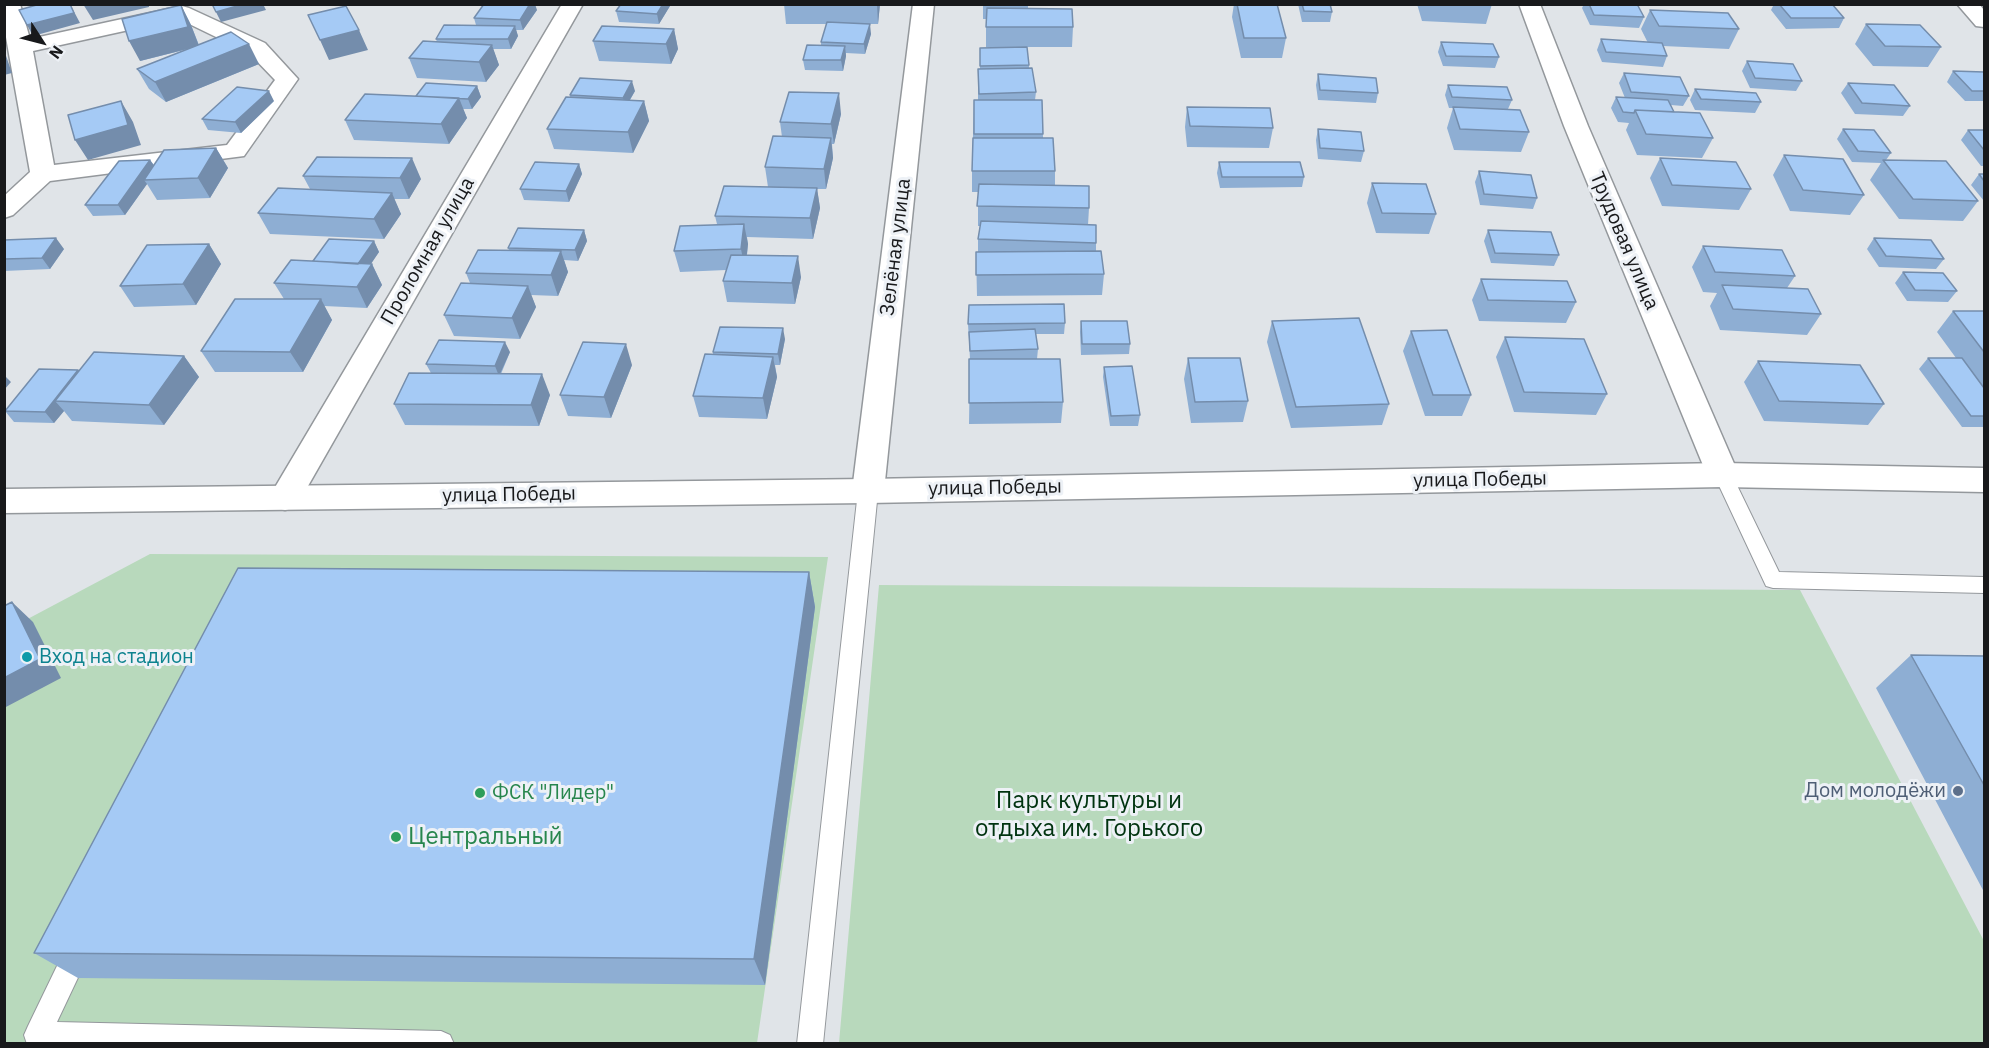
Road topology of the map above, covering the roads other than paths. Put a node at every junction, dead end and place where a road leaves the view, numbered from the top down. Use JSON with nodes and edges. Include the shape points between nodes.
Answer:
{"nodes":[{"id":1,"x":9,"y":4,"type":"edge"},
{"id":2,"x":573,"y":4,"type":"edge"},
{"id":3,"x":924,"y":4,"type":"edge"},
{"id":4,"x":1529,"y":4,"type":"edge"},
{"id":5,"x":1967,"y":4,"type":"edge"},
{"id":6,"x":1984,"y":21,"type":"edge"},
{"id":7,"x":21,"y":48,"type":"junction"},
{"id":8,"x":43,"y":174,"type":"junction"},
{"id":9,"x":4,"y":210,"type":"edge"},
{"id":10,"x":1723,"y":476,"type":"junction"},
{"id":11,"x":1984,"y":480,"type":"edge"},
{"id":12,"x":868,"y":490,"type":"junction"},
{"id":13,"x":285,"y":498,"type":"junction"},
{"id":14,"x":4,"y":501,"type":"edge"},
{"id":15,"x":1984,"y":585,"type":"edge"},
{"id":16,"x":87,"y":929,"type":"edge"},
{"id":17,"x":441,"y":1044,"type":"edge"},
{"id":18,"x":810,"y":1044,"type":"edge"}],
"edges":[{"from":1,"to":7,"type":"street"},
{"from":2,"to":13,"type":"street","name":"Проломная улица"},
{"from":3,"to":12,"type":"street","name":"Зелёная улица"},
{"from":4,"to":10,"type":"street","name":"Трудовая улица"},
{"from":5,"to":6,"type":"street"},
{"from":7,"to":8,"type":"street"},
{"from":7,"to":8,"type":"street","via":[[182,12],[258,48],[287,79],[235,151]]},
{"from":8,"to":9,"type":"street"},
{"from":10,"to":11,"type":"street","name":"улица Победы"},
{"from":10,"to":12,"type":"street","name":"улица Победы"},
{"from":10,"to":15,"type":"lane","via":[[1773,580]]},
{"from":12,"to":13,"type":"street","name":"улица Победы"},
{"from":12,"to":18,"type":"lane"},
{"from":13,"to":14,"type":"street","name":"улица Победы"},
{"from":16,"to":17,"type":"lane","via":[[36,1035]]}]}
